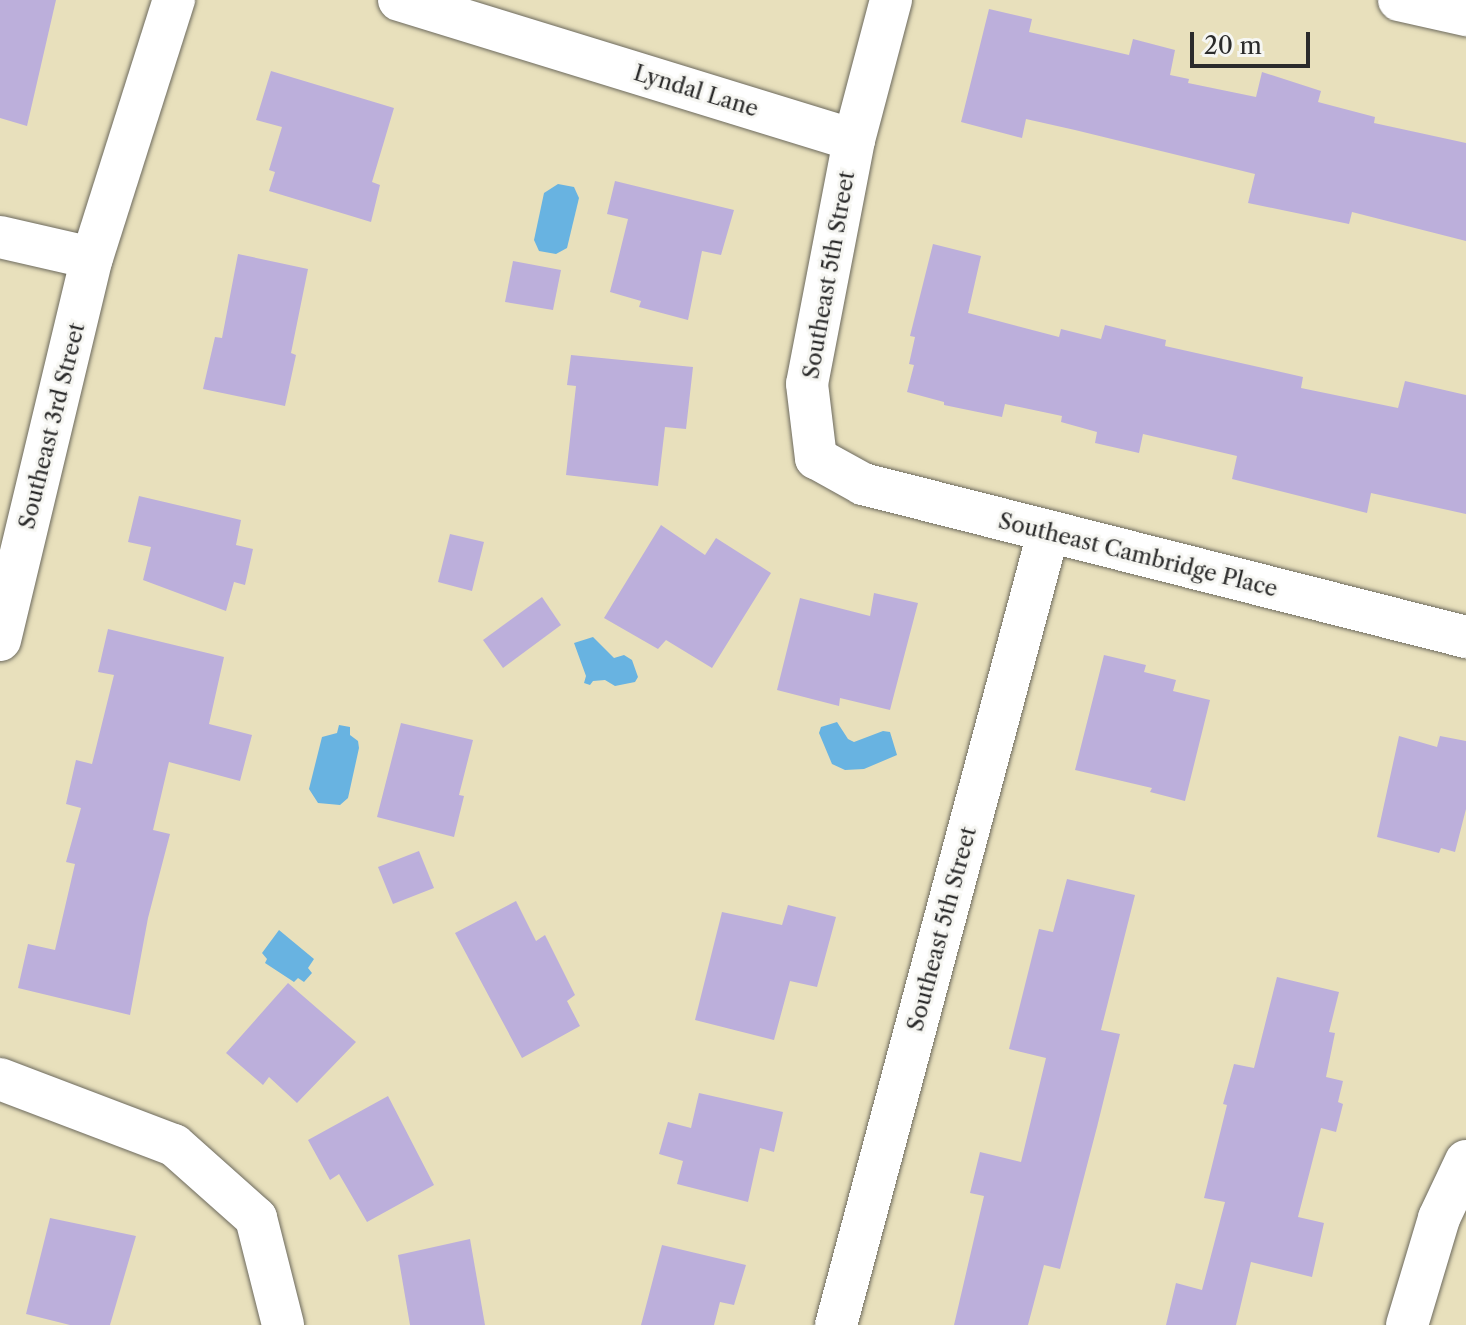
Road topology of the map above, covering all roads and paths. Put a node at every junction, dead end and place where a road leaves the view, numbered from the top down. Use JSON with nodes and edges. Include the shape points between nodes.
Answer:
{"nodes":[{"id":1,"x":174,"y":0,"type":"edge"},
{"id":2,"x":399,"y":0,"type":"edge"},
{"id":3,"x":891,"y":0,"type":"edge"},
{"id":4,"x":1399,"y":0,"type":"edge"},
{"id":5,"x":1466,"y":15,"type":"edge"},
{"id":6,"x":854,"y":140,"type":"junction"},
{"id":7,"x":0,"y":237,"type":"edge"},
{"id":8,"x":92,"y":258,"type":"junction"},
{"id":9,"x":816,"y":458,"type":"joint"},
{"id":10,"x":1048,"y":533,"type":"junction"},
{"id":11,"x":1466,"y":637,"type":"edge"},
{"id":12,"x":0,"y":640,"type":"edge"},
{"id":13,"x":0,"y":1079,"type":"edge"},
{"id":14,"x":1466,"y":1161,"type":"edge"},
{"id":15,"x":1453,"y":1222,"type":"edge"},
{"id":16,"x":283,"y":1325,"type":"edge"},
{"id":17,"x":836,"y":1325,"type":"edge"},
{"id":18,"x":1407,"y":1325,"type":"edge"}],
"edges":[{"from":1,"to":8,"type":"street"},
{"from":2,"to":6,"type":"street","name":"Lyndal Lane"},
{"from":3,"to":6,"type":"street"},
{"from":4,"to":5,"type":"street"},
{"from":6,"to":9,"type":"street","name":"Southeast 5th Street","via":[[807,384]]},
{"from":7,"to":8,"type":"street"},
{"from":8,"to":12,"type":"street","name":"Southeast 3rd Street"},
{"from":9,"to":10,"type":"street","name":"Southeast Cambridge Place","via":[[863,484]]},
{"from":10,"to":11,"type":"street","name":"Southeast Cambridge Place"},
{"from":10,"to":17,"type":"street","name":"Southeast 5th Street"},
{"from":13,"to":16,"type":"street","via":[[174,1145],[256,1218]]},
{"from":14,"to":15,"type":"street"},
{"from":15,"to":18,"type":"street"}]}
